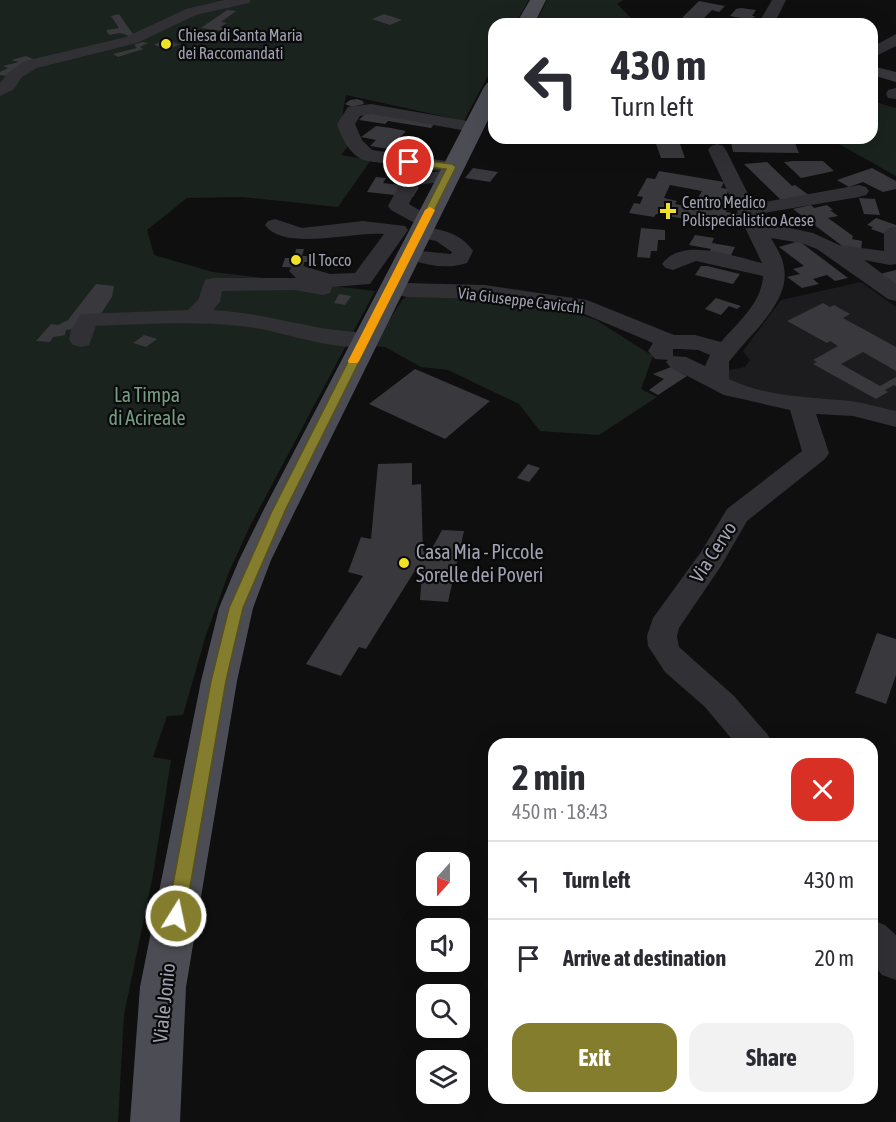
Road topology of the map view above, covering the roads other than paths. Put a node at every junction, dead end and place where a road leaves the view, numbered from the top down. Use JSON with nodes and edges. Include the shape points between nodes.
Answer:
{"nodes":[{"id":1,"x":244,"y":0,"type":"edge"},
{"id":2,"x":538,"y":0,"type":"edge"},
{"id":3,"x":779,"y":0,"type":"edge"},
{"id":4,"x":528,"y":18,"type":"edge"},
{"id":5,"x":769,"y":18,"type":"edge"},
{"id":6,"x":173,"y":20,"type":"junction"},
{"id":7,"x":157,"y":38,"type":"dead end"},
{"id":8,"x":896,"y":39,"type":"edge"},
{"id":9,"x":878,"y":50,"type":"edge"},
{"id":10,"x":878,"y":56,"type":"edge"},
{"id":11,"x":888,"y":59,"type":"dead end"},
{"id":12,"x":0,"y":91,"type":"edge"},
{"id":13,"x":488,"y":98,"type":"edge"},
{"id":14,"x":421,"y":131,"type":"dead end"},
{"id":15,"x":471,"y":131,"type":"junction"},
{"id":16,"x":712,"y":144,"type":"edge"},
{"id":17,"x":450,"y":172,"type":"junction"},
{"id":18,"x":859,"y":191,"type":"dead end"},
{"id":19,"x":769,"y":221,"type":"junction"},
{"id":20,"x":275,"y":225,"type":"dead end"},
{"id":21,"x":421,"y":227,"type":"junction"},
{"id":22,"x":894,"y":233,"type":"dead end"},
{"id":23,"x":829,"y":248,"type":"junction"},
{"id":24,"x":420,"y":257,"type":"dead end"},
{"id":25,"x":673,"y":264,"type":"dead end"},
{"id":26,"x":300,"y":271,"type":"dead end"},
{"id":27,"x":774,"y":272,"type":"junction"},
{"id":28,"x":896,"y":294,"type":"edge"},
{"id":29,"x":587,"y":307,"type":"junction"},
{"id":30,"x":381,"y":308,"type":"junction"},
{"id":31,"x":192,"y":318,"type":"junction"},
{"id":32,"x":81,"y":340,"type":"dead end"},
{"id":33,"x":670,"y":352,"type":"junction"},
{"id":34,"x":716,"y":360,"type":"junction"},
{"id":35,"x":801,"y":405,"type":"junction"},
{"id":36,"x":896,"y":419,"type":"edge"},
{"id":37,"x":751,"y":738,"type":"edge"},
{"id":38,"x":878,"y":943,"type":"edge"},
{"id":39,"x":896,"y":962,"type":"edge"},
{"id":40,"x":155,"y":1122,"type":"edge"}],
"edges":[{"from":1,"to":6,"type":"street"},
{"from":2,"to":4,"type":"main road"},
{"from":3,"to":5,"type":"street"},
{"from":6,"to":7,"type":"street","via":[[171,29]]},
{"from":6,"to":12,"type":"street","via":[[144,36],[31,64]]},
{"from":8,"to":9,"type":"street"},
{"from":10,"to":11,"type":"street"},
{"from":13,"to":15,"type":"main road","name":"Viale Jonio"},
{"from":14,"to":15,"type":"street"},
{"from":15,"to":17,"type":"main road","name":"Viale Jonio"},
{"from":15,"to":17,"type":"street","via":[[371,109],[354,111],[346,124],[358,148],[367,155]]},
{"from":16,"to":19,"type":"street"},
{"from":17,"to":21,"type":"main road","name":"Viale Jonio"},
{"from":17,"to":21,"type":"street","via":[[411,180],[398,206]]},
{"from":18,"to":19,"type":"street"},
{"from":19,"to":23,"type":"street"},
{"from":19,"to":27,"type":"street"},
{"from":20,"to":26,"type":"street","via":[[285,233],[306,234],[351,228],[398,230],[387,254],[362,279],[340,282]]},
{"from":21,"to":24,"type":"street","via":[[458,244],[463,251],[460,259],[453,261]]},
{"from":21,"to":30,"type":"main road","name":"Viale Jonio"},
{"from":22,"to":23,"type":"street","via":[[894,257],[890,259]]},
{"from":23,"to":28,"type":"street"},
{"from":25,"to":27,"type":"street","via":[[694,254]]},
{"from":27,"to":34,"type":"street","via":[[774,284],[759,313]]},
{"from":29,"to":30,"type":"street","name":"Via Giuseppe Cavicchi","via":[[485,292]]},
{"from":29,"to":30,"type":"street","via":[[518,286],[441,274],[407,284]]},
{"from":29,"to":33,"type":"street","name":"Via Giuseppe Cavicchi","via":[[632,327]]},
{"from":30,"to":31,"type":"street","via":[[344,340],[243,319]]},
{"from":30,"to":31,"type":"street","via":[[342,291],[295,284],[213,285],[209,302]]},
{"from":30,"to":40,"type":"main road","name":"Viale Jonio","via":[[255,560],[236,608],[163,987]]},
{"from":31,"to":32,"type":"street","via":[[89,319]]},
{"from":33,"to":34,"type":"street","name":"Via Giuseppe Cavicchi"},
{"from":33,"to":34,"type":"street"},
{"from":34,"to":35,"type":"street","via":[[733,390]]},
{"from":35,"to":36,"type":"street"},
{"from":35,"to":37,"type":"street","name":"Via Cervo","via":[[816,453],[737,515],[660,635],[684,674],[710,692]]},
{"from":38,"to":39,"type":"street"}]}
